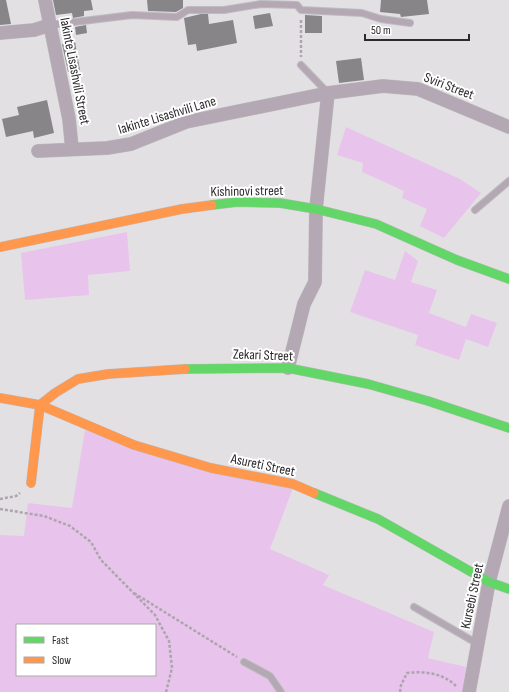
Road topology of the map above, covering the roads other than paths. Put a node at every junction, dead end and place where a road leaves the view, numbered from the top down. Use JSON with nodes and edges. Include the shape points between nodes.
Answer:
{"nodes":[{"id":1,"x":45,"y":0,"type":"edge"},
{"id":2,"x":410,"y":23,"type":"dead end"},
{"id":3,"x":50,"y":24,"type":"junction"},
{"id":4,"x":0,"y":33,"type":"edge"},
{"id":5,"x":301,"y":65,"type":"road end"},
{"id":6,"x":328,"y":93,"type":"junction"},
{"id":7,"x":509,"y":127,"type":"edge"},
{"id":8,"x":72,"y":149,"type":"junction"},
{"id":9,"x":38,"y":151,"type":"dead end"},
{"id":10,"x":509,"y":180,"type":"edge"},
{"id":11,"x":316,"y":209,"type":"junction"},
{"id":12,"x":475,"y":210,"type":"dead end"},
{"id":13,"x":0,"y":247,"type":"edge"},
{"id":14,"x":509,"y":279,"type":"edge"},
{"id":15,"x":288,"y":368,"type":"junction"},
{"id":16,"x":0,"y":398,"type":"edge"},
{"id":17,"x":40,"y":405,"type":"junction"},
{"id":18,"x":509,"y":428,"type":"edge"},
{"id":19,"x":31,"y":483,"type":"road end"},
{"id":20,"x":509,"y":506,"type":"edge"},
{"id":21,"x":489,"y":582,"type":"junction"},
{"id":22,"x":509,"y":588,"type":"edge"},
{"id":23,"x":414,"y":607,"type":"dead end"},
{"id":24,"x":478,"y":644,"type":"junction"},
{"id":25,"x":244,"y":662,"type":"road end"},
{"id":26,"x":463,"y":690,"type":"edge"},
{"id":27,"x":281,"y":692,"type":"edge"}],
"edges":[{"from":1,"to":3,"type":"street","name":"Iakinte Lisashvili Street"},
{"from":2,"to":3,"type":"lane","via":[[362,13],[300,10],[297,5],[261,4],[224,10],[188,10],[177,17],[132,15]]},
{"from":3,"to":4,"type":"street","via":[[34,30]]},
{"from":3,"to":8,"type":"street","name":"Iakinte Lisashvili Street","via":[[69,119]]},
{"from":5,"to":6,"type":"lane"},
{"from":6,"to":7,"type":"street","name":"Sviri Street","via":[[383,86],[418,89]]},
{"from":6,"to":8,"type":"street","name":"Iakinte Lisashvili Lane","via":[[186,122],[131,144]]},
{"from":6,"to":11,"type":"street"},
{"from":8,"to":9,"type":"street","name":"Iakinte Lisashvili Lane"},
{"from":10,"to":12,"type":"lane"},
{"from":11,"to":13,"type":"street","name":"Kishinovi street","via":[[280,203],[244,202],[182,208]]},
{"from":11,"to":14,"type":"street","name":"Kishinovi street","via":[[376,224],[457,260]]},
{"from":11,"to":15,"type":"street","via":[[315,282],[304,304]]},
{"from":15,"to":17,"type":"street","name":"Zekari Street","via":[[183,369],[108,374],[78,379]]},
{"from":15,"to":18,"type":"street","name":"Zekari Street","via":[[368,384]]},
{"from":16,"to":17,"type":"street","name":"Asureti Street"},
{"from":17,"to":19,"type":"street"},
{"from":17,"to":21,"type":"street","name":"Asureti Street","via":[[134,445],[211,468],[293,484],[378,519]]},
{"from":20,"to":21,"type":"street","name":"Kursebi Street"},
{"from":21,"to":22,"type":"street","name":"Asureti Street"},
{"from":21,"to":24,"type":"street","name":"Kursebi Street"},
{"from":23,"to":24,"type":"lane"},
{"from":24,"to":26,"type":"street","name":"Kursebi Street"},
{"from":25,"to":27,"type":"lane","via":[[270,676]]}]}
